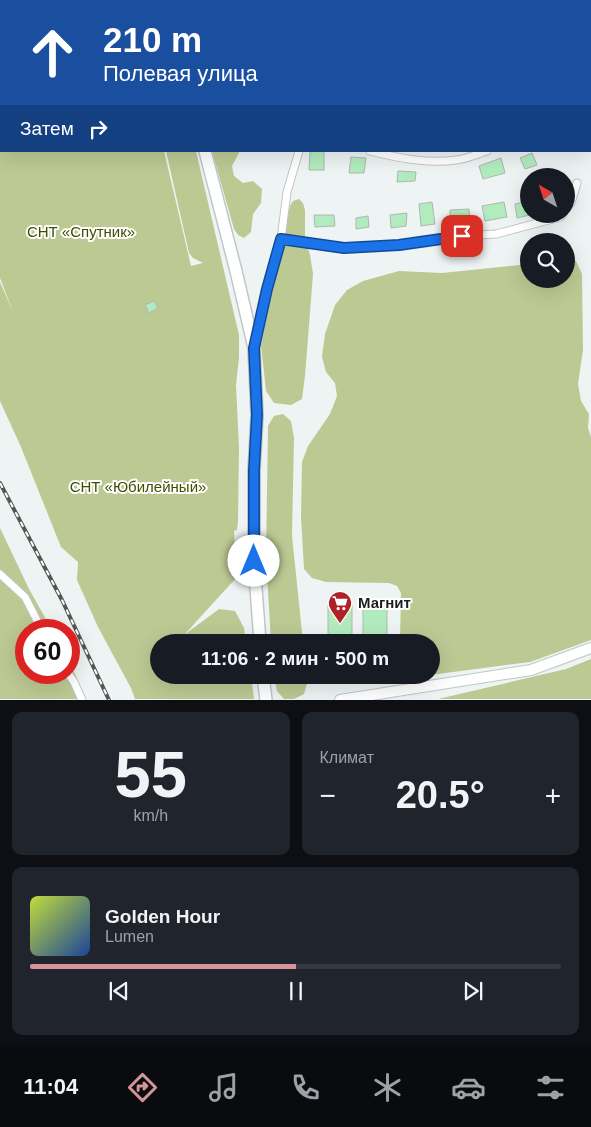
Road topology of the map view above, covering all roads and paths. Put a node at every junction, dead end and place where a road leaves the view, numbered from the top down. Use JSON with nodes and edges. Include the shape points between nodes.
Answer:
{"nodes":[{"id":1,"x":205,"y":152,"type":"edge"},
{"id":2,"x":299,"y":152,"type":"edge"},
{"id":3,"x":374,"y":152,"type":"edge"},
{"id":4,"x":484,"y":152,"type":"edge"},
{"id":5,"x":577,"y":183,"type":"dead end"},
{"id":6,"x":575,"y":190,"type":"edge"},
{"id":7,"x":537,"y":223,"type":"edge"},
{"id":8,"x":281,"y":239,"type":"junction"},
{"id":9,"x":254,"y":348,"type":"junction"},
{"id":10,"x":0,"y":574,"type":"edge"},
{"id":11,"x":36,"y":619,"type":"edge"},
{"id":12,"x":259,"y":634,"type":"edge"},
{"id":13,"x":591,"y":648,"type":"edge"},
{"id":14,"x":75,"y":684,"type":"edge"},
{"id":15,"x":265,"y":684,"type":"edge"},
{"id":16,"x":82,"y":700,"type":"edge"},
{"id":17,"x":266,"y":700,"type":"edge"},
{"id":18,"x":340,"y":700,"type":"edge"}],
"edges":[{"from":1,"to":9,"type":"main road"},
{"from":2,"to":8,"type":"street","via":[[287,192]]},
{"from":3,"to":4,"type":"street","via":[[424,161],[458,160]]},
{"from":5,"to":6,"type":"street"},
{"from":7,"to":8,"type":"street","via":[[496,234],[399,245],[344,248]]},
{"from":8,"to":9,"type":"street"},
{"from":9,"to":12,"type":"main road","via":[[257,415],[254,561]]},
{"from":10,"to":11,"type":"street","via":[[25,597]]},
{"from":13,"to":18,"type":"street","via":[[531,670]]},
{"from":14,"to":16,"type":"street"},
{"from":15,"to":17,"type":"main road"}]}
